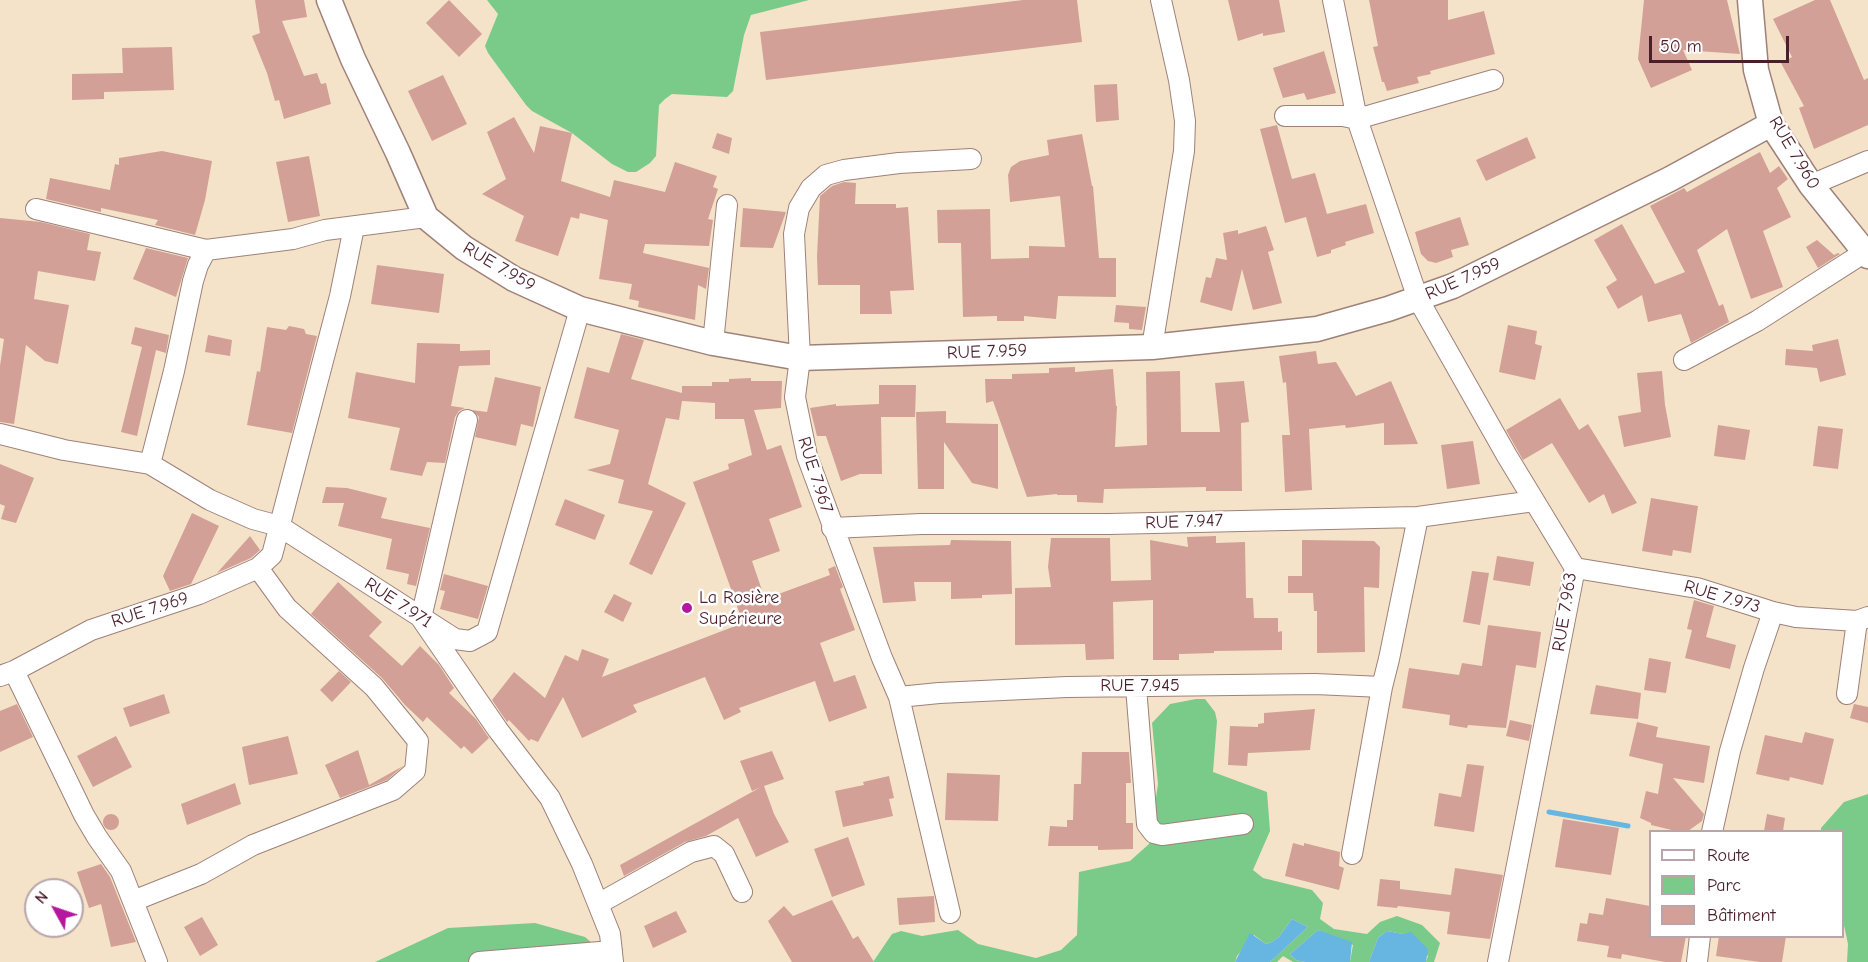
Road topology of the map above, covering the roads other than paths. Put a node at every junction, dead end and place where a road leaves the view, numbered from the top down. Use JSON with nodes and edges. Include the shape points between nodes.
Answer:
{"nodes":[{"id":1,"x":329,"y":0,"type":"edge"},
{"id":2,"x":1161,"y":0,"type":"edge"},
{"id":3,"x":1333,"y":0,"type":"edge"},
{"id":4,"x":1750,"y":0,"type":"edge"},
{"id":5,"x":1493,"y":80,"type":"dead end"},
{"id":6,"x":1285,"y":116,"type":"dead end"},
{"id":7,"x":1357,"y":119,"type":"junction"},
{"id":8,"x":1772,"y":124,"type":"junction"},
{"id":9,"x":971,"y":159,"type":"dead end"},
{"id":10,"x":1868,"y":161,"type":"edge"},
{"id":11,"x":1811,"y":185,"type":"junction"},
{"id":12,"x":727,"y":205,"type":"dead end"},
{"id":13,"x":36,"y":208,"type":"dead end"},
{"id":14,"x":426,"y":217,"type":"junction"},
{"id":15,"x":354,"y":227,"type":"junction"},
{"id":16,"x":206,"y":250,"type":"junction"},
{"id":17,"x":1866,"y":254,"type":"edge"},
{"id":18,"x":1418,"y":299,"type":"junction"},
{"id":19,"x":580,"y":309,"type":"junction"},
{"id":20,"x":713,"y":343,"type":"junction"},
{"id":21,"x":1152,"y":347,"type":"junction"},
{"id":22,"x":800,"y":358,"type":"junction"},
{"id":23,"x":1684,"y":360,"type":"dead end"},
{"id":24,"x":467,"y":420,"type":"dead end"},
{"id":25,"x":0,"y":434,"type":"edge"},
{"id":26,"x":150,"y":464,"type":"junction"},
{"id":27,"x":1534,"y":501,"type":"junction"},
{"id":28,"x":1418,"y":517,"type":"junction"},
{"id":29,"x":279,"y":526,"type":"junction"},
{"id":30,"x":832,"y":528,"type":"junction"},
{"id":31,"x":258,"y":568,"type":"junction"},
{"id":32,"x":1575,"y":568,"type":"junction"},
{"id":33,"x":1773,"y":612,"type":"junction"},
{"id":34,"x":421,"y":618,"type":"junction"},
{"id":35,"x":1863,"y":619,"type":"edge"},
{"id":36,"x":7,"y":674,"type":"edge"},
{"id":37,"x":1136,"y":687,"type":"junction"},
{"id":38,"x":1382,"y":687,"type":"junction"},
{"id":39,"x":1847,"y":694,"type":"dead end"},
{"id":40,"x":899,"y":698,"type":"junction"},
{"id":41,"x":1243,"y":824,"type":"dead end"},
{"id":42,"x":1712,"y":830,"type":"edge"},
{"id":43,"x":1352,"y":854,"type":"dead end"},
{"id":44,"x":742,"y":892,"type":"dead end"},
{"id":45,"x":133,"y":901,"type":"junction"},
{"id":46,"x":598,"y":904,"type":"junction"},
{"id":47,"x":950,"y":913,"type":"dead end"},
{"id":48,"x":1700,"y":938,"type":"edge"},
{"id":49,"x":612,"y":956,"type":"edge"},
{"id":50,"x":157,"y":962,"type":"edge"},
{"id":51,"x":479,"y":962,"type":"edge"},
{"id":52,"x":1498,"y":962,"type":"edge"},
{"id":53,"x":1697,"y":962,"type":"edge"}],
"edges":[{"from":1,"to":14,"type":"street","name":"RUE 7.959"},
{"from":2,"to":21,"type":"street","via":[[1185,121],[1182,171]]},
{"from":3,"to":7,"type":"street","name":"RUE 7.963"},
{"from":4,"to":8,"type":"street","name":"RUE 7.960","via":[[1756,70]]},
{"from":5,"to":7,"type":"street"},
{"from":6,"to":7,"type":"street"},
{"from":7,"to":18,"type":"street","name":"RUE 7.963"},
{"from":8,"to":11,"type":"street","name":"RUE 7.960"},
{"from":8,"to":18,"type":"street","name":"RUE 7.959","via":[[1670,179],[1453,286]]},
{"from":9,"to":22,"type":"street","name":"RUE 7.967","via":[[844,170],[826,176],[811,188],[795,220]]},
{"from":10,"to":11,"type":"street"},
{"from":11,"to":17,"type":"street","name":"RUE 7.960"},
{"from":12,"to":20,"type":"street"},
{"from":13,"to":16,"type":"street"},
{"from":14,"to":15,"type":"street"},
{"from":14,"to":19,"type":"street","name":"RUE 7.959","via":[[464,248],[514,279]]},
{"from":15,"to":16,"type":"street"},
{"from":15,"to":29,"type":"street","via":[[340,296]]},
{"from":16,"to":26,"type":"street","via":[[193,281]]},
{"from":17,"to":23,"type":"street","via":[[1757,321]]},
{"from":18,"to":21,"type":"street","name":"RUE 7.959","via":[[1317,329]]},
{"from":18,"to":27,"type":"street","name":"RUE 7.963"},
{"from":19,"to":20,"type":"street","name":"RUE 7.959"},
{"from":19,"to":34,"type":"street","name":"RUE 7.971","via":[[486,632],[470,641],[455,639]]},
{"from":20,"to":22,"type":"street","name":"RUE 7.959"},
{"from":21,"to":22,"type":"street","name":"RUE 7.959"},
{"from":22,"to":30,"type":"street","name":"RUE 7.967","via":[[795,397],[807,456]]},
{"from":24,"to":34,"type":"street"},
{"from":25,"to":26,"type":"street","name":"RUE 7.971","via":[[64,450]]},
{"from":26,"to":29,"type":"street","name":"RUE 7.971","via":[[210,500]]},
{"from":27,"to":28,"type":"street","name":"RUE 7.947"},
{"from":27,"to":32,"type":"street","name":"RUE 7.963"},
{"from":28,"to":30,"type":"street","name":"RUE 7.947"},
{"from":28,"to":38,"type":"street"},
{"from":29,"to":31,"type":"street","via":[[272,555]]},
{"from":29,"to":34,"type":"street","name":"RUE 7.971"},
{"from":30,"to":40,"type":"street","name":"RUE 7.967"},
{"from":31,"to":36,"type":"street","name":"RUE 7.969","via":[[200,594],[91,630]]},
{"from":31,"to":45,"type":"street","via":[[287,608],[374,687],[418,741],[415,771],[393,790],[253,845],[201,874]]},
{"from":32,"to":33,"type":"street","name":"RUE 7.973","via":[[1697,588]]},
{"from":32,"to":52,"type":"street","name":"RUE 7.963"},
{"from":33,"to":35,"type":"street","name":"RUE 7.973"},
{"from":33,"to":42,"type":"street","via":[[1730,751]]},
{"from":34,"to":46,"type":"street","via":[[550,798]]},
{"from":35,"to":39,"type":"street"},
{"from":36,"to":45,"type":"street","via":[[84,815],[121,871]]},
{"from":37,"to":38,"type":"street","name":"RUE 7.945"},
{"from":37,"to":40,"type":"street","name":"RUE 7.945","via":[[1044,688]]},
{"from":37,"to":41,"type":"street","via":[[1147,824],[1154,833]]},
{"from":38,"to":43,"type":"street"},
{"from":40,"to":47,"type":"street","name":"RUE 7.967"},
{"from":44,"to":46,"type":"street","via":[[724,854],[714,846],[691,852]]},
{"from":45,"to":50,"type":"street"},
{"from":46,"to":49,"type":"street","via":[[610,934]]},
{"from":48,"to":53,"type":"street"},
{"from":49,"to":51,"type":"street"}]}
